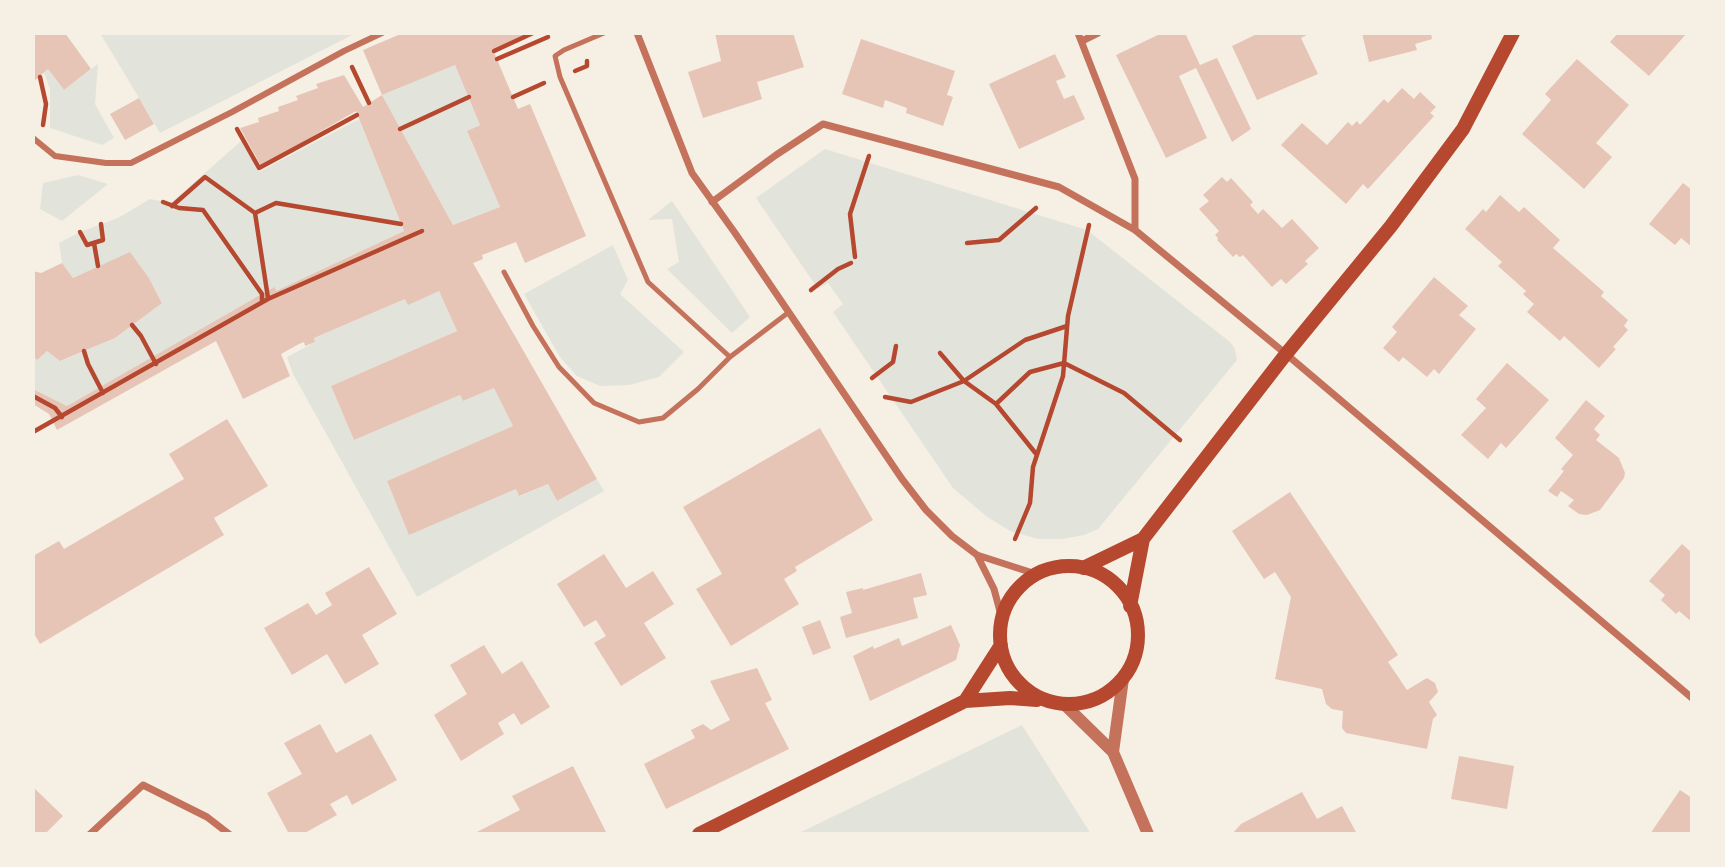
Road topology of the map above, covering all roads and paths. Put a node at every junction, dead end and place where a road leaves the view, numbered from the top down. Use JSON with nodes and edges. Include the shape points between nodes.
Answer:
{"nodes":[{"id":1,"x":382,"y":33,"type":"edge"},
{"id":2,"x":533,"y":33,"type":"edge"},
{"id":3,"x":556,"y":33,"type":"edge"},
{"id":4,"x":604,"y":33,"type":"edge"},
{"id":5,"x":636,"y":33,"type":"edge"},
{"id":6,"x":1097,"y":33,"type":"edge"},
{"id":7,"x":1513,"y":33,"type":"edge"},
{"id":8,"x":1080,"y":37,"type":"edge"},
{"id":9,"x":344,"y":51,"type":"junction"},
{"id":10,"x":494,"y":51,"type":"dead end"},
{"id":11,"x":497,"y":59,"type":"dead end"},
{"id":12,"x":40,"y":78,"type":"dead end"},
{"id":13,"x":520,"y":93,"type":"dead end"},
{"id":14,"x":469,"y":97,"type":"dead end"},
{"id":15,"x":513,"y":97,"type":"dead end"},
{"id":16,"x":369,"y":103,"type":"dead end"},
{"id":17,"x":357,"y":116,"type":"dead end"},
{"id":18,"x":43,"y":125,"type":"dead end"},
{"id":19,"x":237,"y":129,"type":"dead end"},
{"id":20,"x":400,"y":129,"type":"dead end"},
{"id":21,"x":33,"y":138,"type":"edge"},
{"id":22,"x":869,"y":156,"type":"dead end"},
{"id":23,"x":163,"y":201,"type":"dead end"},
{"id":24,"x":712,"y":202,"type":"junction"},
{"id":25,"x":172,"y":206,"type":"junction"},
{"id":26,"x":1036,"y":208,"type":"dead end"},
{"id":27,"x":255,"y":213,"type":"junction"},
{"id":28,"x":101,"y":224,"type":"dead end"},
{"id":29,"x":401,"y":224,"type":"dead end"},
{"id":30,"x":1089,"y":224,"type":"dead end"},
{"id":31,"x":1135,"y":230,"type":"junction"},
{"id":32,"x":422,"y":231,"type":"dead end"},
{"id":33,"x":80,"y":232,"type":"dead end"},
{"id":34,"x":94,"y":243,"type":"junction"},
{"id":35,"x":967,"y":243,"type":"dead end"},
{"id":36,"x":855,"y":257,"type":"dead end"},
{"id":37,"x":851,"y":263,"type":"dead end"},
{"id":38,"x":98,"y":266,"type":"dead end"},
{"id":39,"x":504,"y":272,"type":"dead end"},
{"id":40,"x":811,"y":290,"type":"dead end"},
{"id":41,"x":268,"y":299,"type":"junction"},
{"id":42,"x":262,"y":302,"type":"junction"},
{"id":43,"x":789,"y":312,"type":"junction"},
{"id":44,"x":132,"y":325,"type":"dead end"},
{"id":45,"x":1067,"y":326,"type":"junction"},
{"id":46,"x":897,"y":346,"type":"dead end"},
{"id":47,"x":84,"y":351,"type":"dead end"},
{"id":48,"x":940,"y":353,"type":"dead end"},
{"id":49,"x":1286,"y":354,"type":"junction"},
{"id":50,"x":730,"y":357,"type":"junction"},
{"id":51,"x":1064,"y":363,"type":"junction"},
{"id":52,"x":156,"y":364,"type":"junction"},
{"id":53,"x":872,"y":378,"type":"dead end"},
{"id":54,"x":964,"y":381,"type":"junction"},
{"id":55,"x":103,"y":394,"type":"junction"},
{"id":56,"x":33,"y":396,"type":"edge"},
{"id":57,"x":885,"y":397,"type":"dead end"},
{"id":58,"x":996,"y":404,"type":"junction"},
{"id":59,"x":62,"y":417,"type":"junction"},
{"id":60,"x":33,"y":432,"type":"edge"},
{"id":61,"x":1180,"y":440,"type":"dead end"},
{"id":62,"x":1037,"y":455,"type":"junction"},
{"id":63,"x":1015,"y":539,"type":"dead end"},
{"id":64,"x":1143,"y":539,"type":"junction"},
{"id":65,"x":977,"y":555,"type":"junction"},
{"id":66,"x":1083,"y":568,"type":"junction"},
{"id":67,"x":1036,"y":575,"type":"junction"},
{"id":68,"x":1130,"y":606,"type":"junction"},
{"id":69,"x":1002,"y":619,"type":"junction"},
{"id":70,"x":1001,"y":645,"type":"junction"},
{"id":71,"x":1123,"y":679,"type":"junction"},
{"id":72,"x":1692,"y":698,"type":"edge"},
{"id":73,"x":965,"y":701,"type":"junction"},
{"id":74,"x":1044,"y":701,"type":"junction"},
{"id":75,"x":1065,"y":705,"type":"junction"},
{"id":76,"x":1113,"y":752,"type":"junction"},
{"id":77,"x":90,"y":834,"type":"edge"},
{"id":78,"x":229,"y":834,"type":"edge"},
{"id":79,"x":699,"y":834,"type":"edge"},
{"id":80,"x":1148,"y":834,"type":"edge"}],
"edges":[{"from":1,"to":9,"type":"street"},
{"from":2,"to":10,"type":"path"},
{"from":3,"to":11,"type":"path"},
{"from":4,"to":50,"type":"lane","via":[[555,56],[560,77],[648,282]]},
{"from":5,"to":24,"type":"street","via":[[692,173]]},
{"from":6,"to":8,"type":"street"},
{"from":7,"to":49,"type":"main road","via":[[1463,129]]},
{"from":8,"to":31,"type":"street","via":[[1135,180]]},
{"from":9,"to":16,"type":"path"},
{"from":9,"to":21,"type":"street","via":[[131,163],[55,156]]},
{"from":12,"to":18,"type":"path","via":[[46,104]]},
{"from":13,"to":15,"type":"path"},
{"from":14,"to":20,"type":"path"},
{"from":17,"to":19,"type":"path","via":[[259,168]]},
{"from":22,"to":36,"type":"path","via":[[850,214]]},
{"from":23,"to":25,"type":"path"},
{"from":24,"to":31,"type":"street","via":[[823,124],[1059,187]]},
{"from":24,"to":43,"type":"street"},
{"from":25,"to":27,"type":"path","via":[[205,177]]},
{"from":25,"to":42,"type":"path","via":[[203,210],[262,294]]},
{"from":26,"to":35,"type":"path","via":[[999,240]]},
{"from":27,"to":29,"type":"path","via":[[276,203]]},
{"from":27,"to":41,"type":"path"},
{"from":28,"to":34,"type":"path","via":[[103,240]]},
{"from":30,"to":45,"type":"path"},
{"from":31,"to":49,"type":"street"},
{"from":32,"to":41,"type":"path"},
{"from":33,"to":34,"type":"path","via":[[87,245]]},
{"from":34,"to":38,"type":"path"},
{"from":37,"to":40,"type":"path"},
{"from":39,"to":50,"type":"lane","via":[[559,367],[594,402],[639,422],[663,418]]},
{"from":41,"to":42,"type":"path"},
{"from":42,"to":52,"type":"path"},
{"from":43,"to":50,"type":"lane"},
{"from":43,"to":65,"type":"street","via":[[910,489],[934,519]]},
{"from":44,"to":52,"type":"path"},
{"from":45,"to":51,"type":"path"},
{"from":45,"to":54,"type":"path","via":[[1025,340]]},
{"from":46,"to":53,"type":"path","via":[[893,362]]},
{"from":47,"to":55,"type":"path"},
{"from":48,"to":54,"type":"path"},
{"from":49,"to":64,"type":"main road"},
{"from":49,"to":72,"type":"street"},
{"from":51,"to":58,"type":"path","via":[[1030,372]]},
{"from":51,"to":61,"type":"path","via":[[1124,393]]},
{"from":51,"to":62,"type":"path"},
{"from":52,"to":55,"type":"path"},
{"from":54,"to":57,"type":"path","via":[[911,402]]},
{"from":54,"to":58,"type":"path"},
{"from":55,"to":59,"type":"path"},
{"from":56,"to":59,"type":"path"},
{"from":58,"to":62,"type":"path"},
{"from":59,"to":60,"type":"path"},
{"from":62,"to":63,"type":"path","via":[[1030,503]]},
{"from":64,"to":66,"type":"main road"},
{"from":64,"to":68,"type":"main road"},
{"from":65,"to":67,"type":"street"},
{"from":65,"to":69,"type":"street"},
{"from":66,"to":67,"type":"main road","via":[[1051,568]]},
{"from":66,"to":68,"type":"main road","via":[[1112,581]]},
{"from":67,"to":69,"type":"main road","via":[[1016,590]]},
{"from":68,"to":71,"type":"main road","via":[[1138,639],[1134,660]]},
{"from":69,"to":70,"type":"main road"},
{"from":70,"to":73,"type":"main road"},
{"from":70,"to":74,"type":"main road","via":[[1011,674],[1025,690]]},
{"from":71,"to":75,"type":"main road","via":[[1107,694],[1087,703]]},
{"from":71,"to":76,"type":"street"},
{"from":73,"to":74,"type":"main road"},
{"from":73,"to":79,"type":"main road"},
{"from":74,"to":75,"type":"main road"},
{"from":75,"to":76,"type":"street"},
{"from":76,"to":80,"type":"street"},
{"from":77,"to":78,"type":"street","via":[[143,785],[207,817]]}]}
